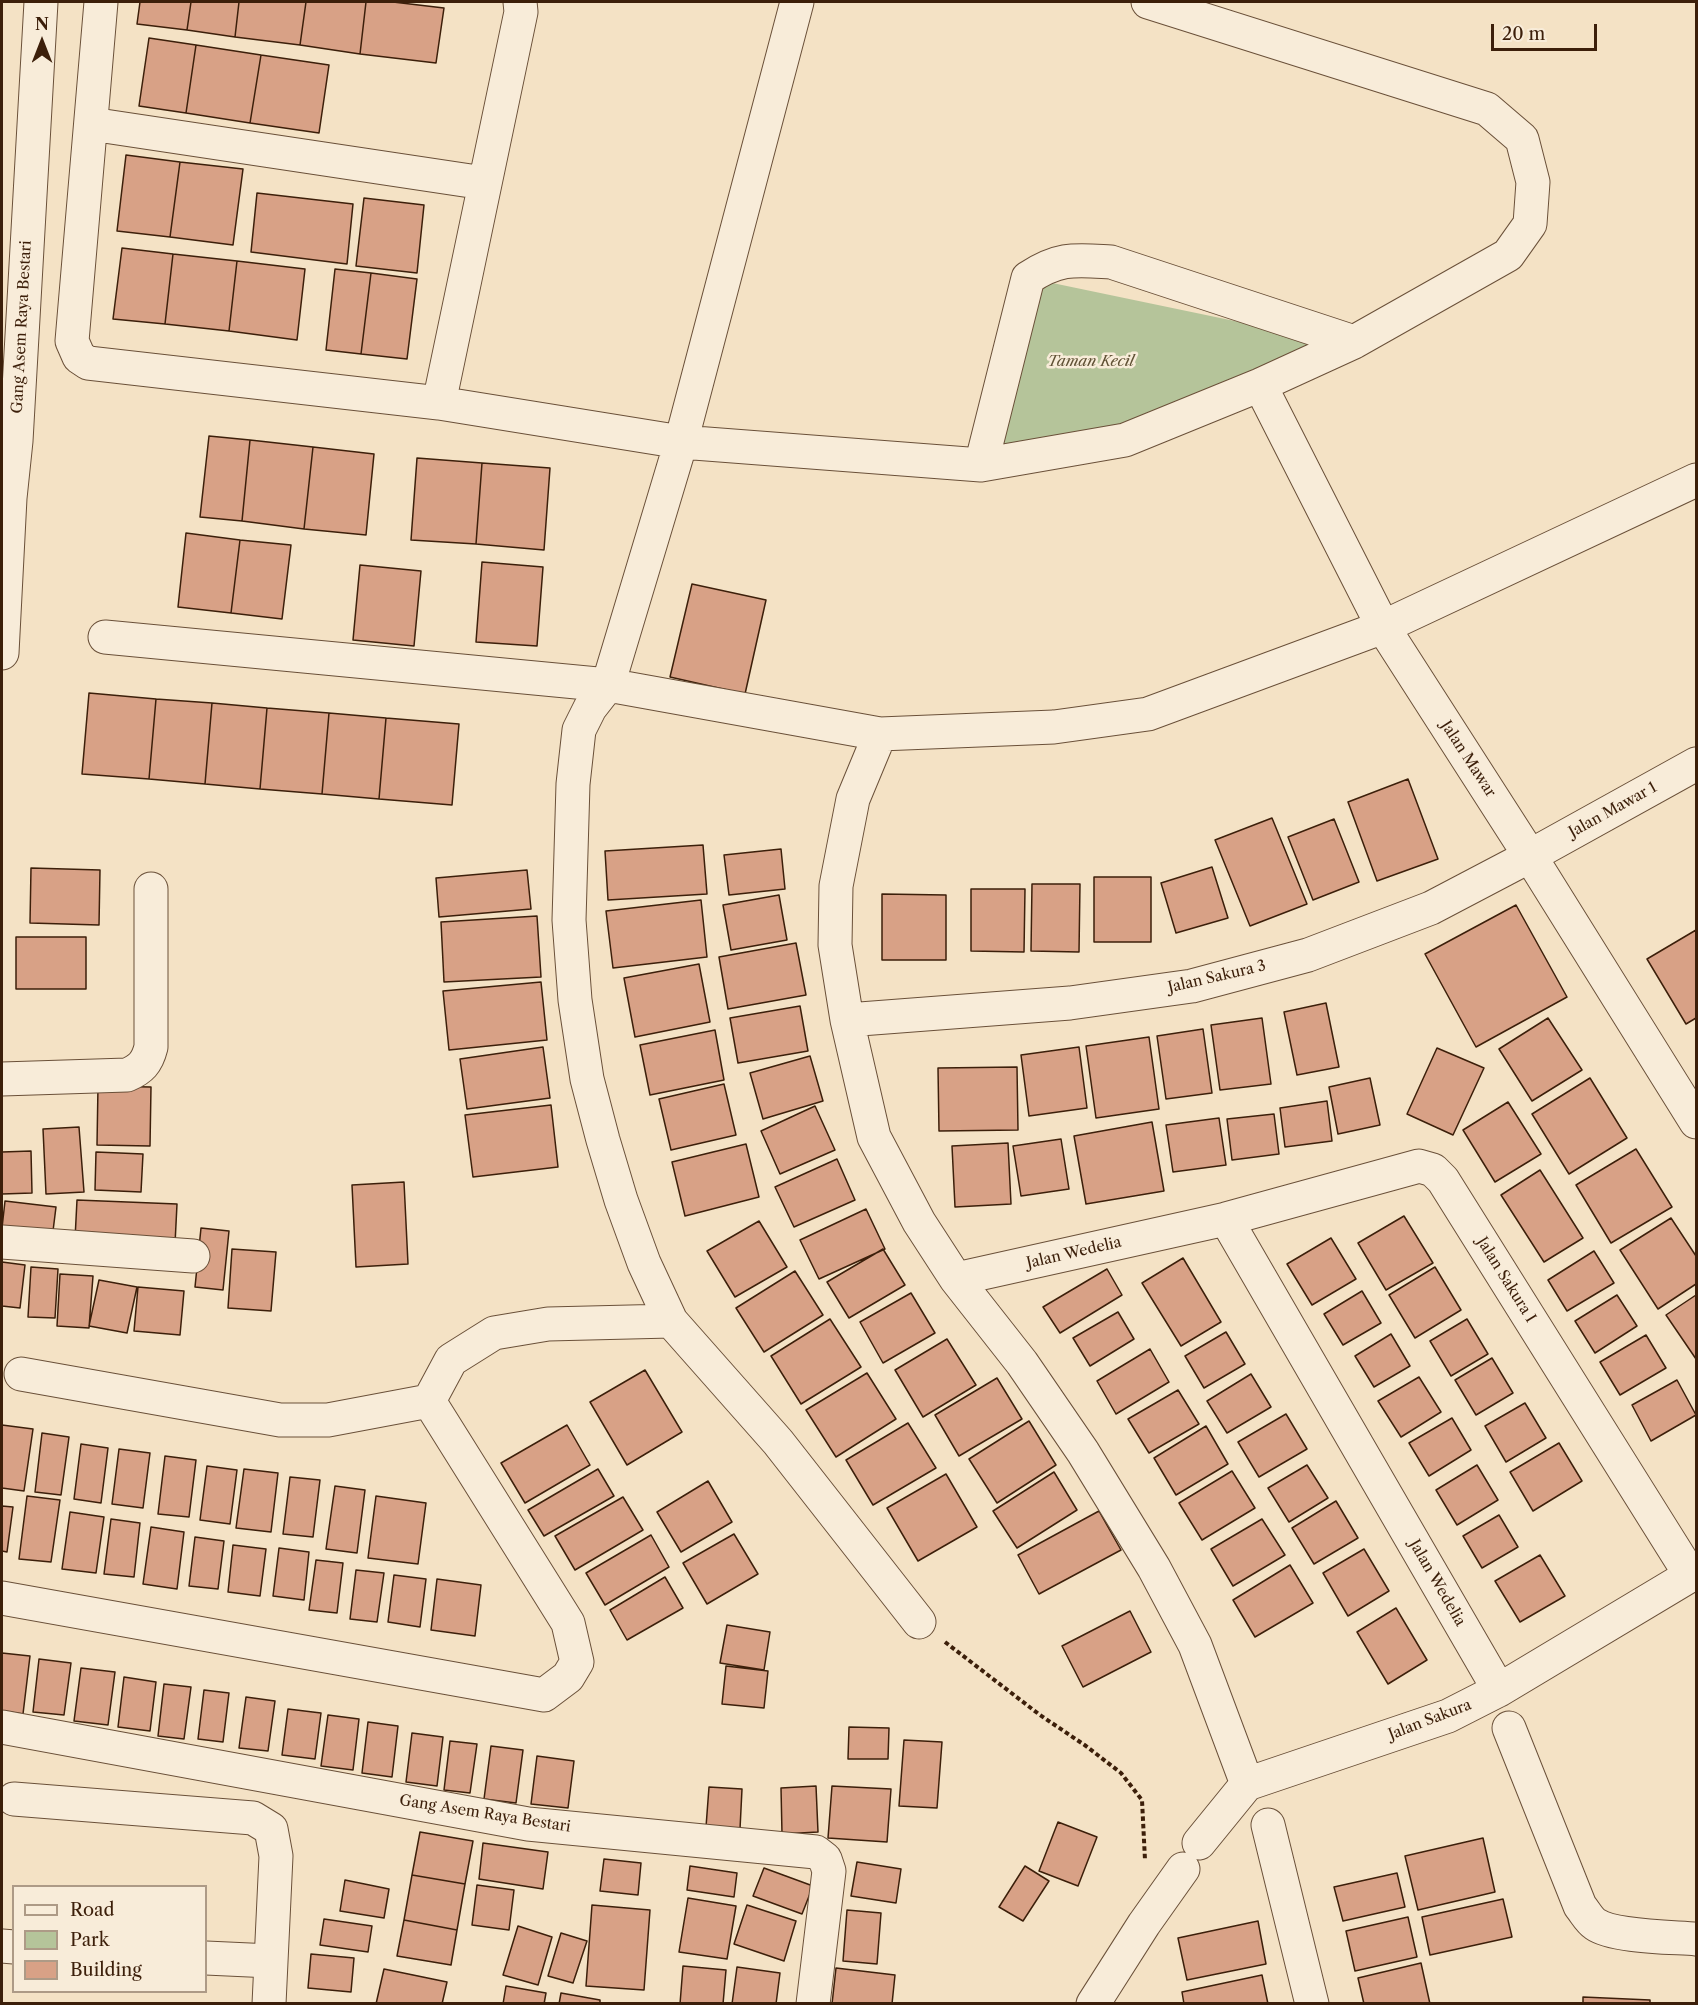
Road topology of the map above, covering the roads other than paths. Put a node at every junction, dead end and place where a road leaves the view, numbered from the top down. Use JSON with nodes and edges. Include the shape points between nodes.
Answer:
{"nodes":[{"id":1,"x":40,"y":2,"type":"edge"},
{"id":2,"x":101,"y":2,"type":"edge"},
{"id":3,"x":520,"y":2,"type":"edge"},
{"id":4,"x":797,"y":2,"type":"edge"},
{"id":5,"x":1148,"y":2,"type":"edge"},
{"id":6,"x":91,"y":124,"type":"junction"},
{"id":7,"x":484,"y":183,"type":"junction"},
{"id":8,"x":1354,"y":342,"type":"junction"},
{"id":9,"x":1260,"y":385,"type":"junction"},
{"id":10,"x":439,"y":403,"type":"junction"},
{"id":11,"x":681,"y":442,"type":"junction"},
{"id":12,"x":981,"y":465,"type":"junction"},
{"id":13,"x":1696,"y":480,"type":"edge"},
{"id":14,"x":6,"y":498,"type":"edge"},
{"id":15,"x":1383,"y":627,"type":"junction"},
{"id":16,"x":105,"y":637,"type":"dead end"},
{"id":17,"x":2,"y":646,"type":"edge"},
{"id":18,"x":2,"y":653,"type":"edge"},
{"id":19,"x":608,"y":685,"type":"junction"},
{"id":20,"x":880,"y":734,"type":"junction"},
{"id":21,"x":1696,"y":764,"type":"edge"},
{"id":22,"x":1530,"y":856,"type":"junction"},
{"id":23,"x":151,"y":890,"type":"dead end"},
{"id":24,"x":847,"y":1020,"type":"junction"},
{"id":25,"x":2,"y":1079,"type":"edge"},
{"id":26,"x":1696,"y":1122,"type":"edge"},
{"id":27,"x":1226,"y":1219,"type":"junction"},
{"id":28,"x":2,"y":1242,"type":"edge"},
{"id":29,"x":193,"y":1256,"type":"dead end"},
{"id":30,"x":956,"y":1279,"type":"junction"},
{"id":31,"x":671,"y":1321,"type":"junction"},
{"id":32,"x":21,"y":1374,"type":"dead end"},
{"id":33,"x":429,"y":1401,"type":"junction"},
{"id":34,"x":1694,"y":1574,"type":"edge"},
{"id":35,"x":2,"y":1598,"type":"edge"},
{"id":36,"x":919,"y":1622,"type":"road end"},
{"id":37,"x":1499,"y":1690,"type":"junction"},
{"id":38,"x":2,"y":1727,"type":"edge"},
{"id":39,"x":1509,"y":1728,"type":"dead end"},
{"id":40,"x":1247,"y":1785,"type":"junction"},
{"id":41,"x":14,"y":1799,"type":"dead end"},
{"id":42,"x":1268,"y":1825,"type":"dead end"},
{"id":43,"x":1696,"y":1939,"type":"edge"},
{"id":44,"x":207,"y":1958,"type":"edge"},
{"id":45,"x":271,"y":1961,"type":"junction"},
{"id":46,"x":269,"y":2004,"type":"edge"},
{"id":47,"x":813,"y":2004,"type":"edge"},
{"id":48,"x":1094,"y":2004,"type":"edge"},
{"id":49,"x":1312,"y":2004,"type":"edge"}],
"edges":[{"from":1,"to":14,"type":"street","name":"Gang Asem Raya Bestari","via":[[16,441]]},
{"from":2,"to":6,"type":"street"},
{"from":3,"to":7,"type":"street"},
{"from":4,"to":11,"type":"street"},
{"from":5,"to":8,"type":"street","via":[[1487,109],[1522,140],[1533,182],[1530,224],[1508,255]]},
{"from":6,"to":7,"type":"street"},
{"from":6,"to":10,"type":"street","via":[[72,341],[79,357],[99,365]]},
{"from":7,"to":10,"type":"street"},
{"from":8,"to":9,"type":"street"},
{"from":8,"to":12,"type":"street","via":[[1111,262],[1070,260],[1046,266],[1028,278]]},
{"from":9,"to":12,"type":"street","via":[[1125,440]]},
{"from":9,"to":15,"type":"street","name":"Jalan Mawar"},
{"from":10,"to":11,"type":"street"},
{"from":11,"to":12,"type":"street"},
{"from":11,"to":19,"type":"street"},
{"from":13,"to":15,"type":"street"},
{"from":14,"to":17,"type":"street","name":"Gang Asem Raya Bestari"},
{"from":15,"to":20,"type":"street","via":[[1148,714],[1054,727]]},
{"from":15,"to":22,"type":"street","name":"Jalan Mawar"},
{"from":16,"to":19,"type":"street"},
{"from":17,"to":18,"type":"street","name":"Gang Asem Raya Bestari"},
{"from":19,"to":20,"type":"street"},
{"from":19,"to":31,"type":"street","via":[[579,730],[573,784],[569,920],[575,1000],[587,1079],[603,1140],[644,1263]]},
{"from":20,"to":24,"type":"street","via":[[853,799],[836,886],[835,945]]},
{"from":21,"to":22,"type":"street","name":"Jalan Mawar 1"},
{"from":22,"to":24,"type":"street","name":"Jalan Sakura 3","via":[[1431,908],[1308,955],[1192,986],[1070,1003]]},
{"from":22,"to":26,"type":"street","name":"Jalan Mawar"},
{"from":23,"to":25,"type":"street","via":[[148,1060],[140,1070],[127,1076]]},
{"from":24,"to":30,"type":"street","via":[[874,1137],[919,1222]]},
{"from":27,"to":30,"type":"street","name":"Jalan Wedelia"},
{"from":27,"to":34,"type":"street","name":"Jalan Sakura I","via":[[1419,1166],[1433,1170]]},
{"from":27,"to":37,"type":"street","name":"Jalan Wedelia"},
{"from":28,"to":29,"type":"street"},
{"from":30,"to":40,"type":"street","via":[[1022,1363],[1154,1568],[1195,1645]]},
{"from":31,"to":33,"type":"street","via":[[548,1323],[494,1334],[451,1360]]},
{"from":31,"to":36,"type":"street","via":[[778,1442]]},
{"from":32,"to":33,"type":"street","via":[[280,1420],[328,1420]]},
{"from":33,"to":35,"type":"street","via":[[568,1623],[577,1662],[568,1677],[544,1695]]},
{"from":34,"to":37,"type":"street","name":"Jalan Sakura"},
{"from":37,"to":40,"type":"street","name":"Jalan Sakura","via":[[1448,1716]]},
{"from":38,"to":47,"type":"street","name":"Gang Asem Raya Bestari","via":[[528,1824],[816,1852],[825,1859],[829,1871]]},
{"from":39,"to":43,"type":"street","via":[[1580,1906],[1594,1924],[1625,1933]]},
{"from":40,"to":48,"type":"street","via":[[1191,1856]]},
{"from":41,"to":45,"type":"street","via":[[253,1818],[271,1829],[276,1856]]},
{"from":42,"to":49,"type":"street"},
{"from":44,"to":45,"type":"street"},
{"from":45,"to":46,"type":"street"}]}
